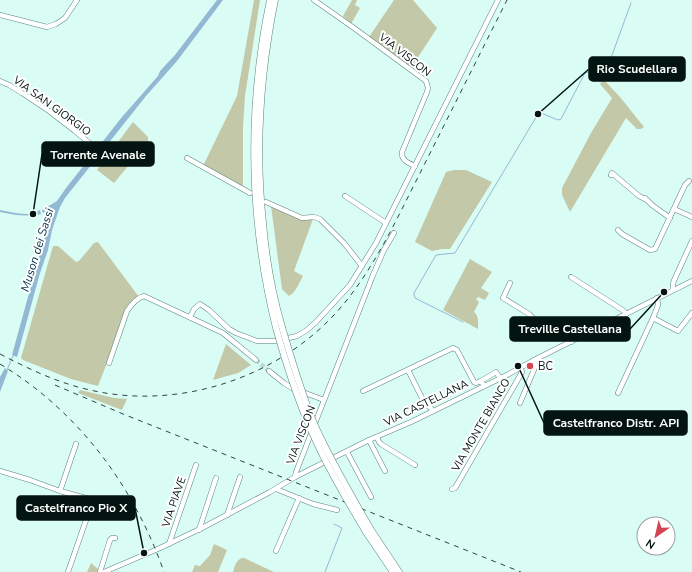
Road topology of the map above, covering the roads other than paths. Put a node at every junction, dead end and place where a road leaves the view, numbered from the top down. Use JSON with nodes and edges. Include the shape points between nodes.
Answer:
{"nodes":[{"id":1,"x":77,"y":0,"type":"edge"},
{"id":2,"x":270,"y":0,"type":"edge"},
{"id":3,"x":275,"y":0,"type":"edge"},
{"id":4,"x":314,"y":0,"type":"edge"},
{"id":5,"x":498,"y":0,"type":"edge"},
{"id":6,"x":0,"y":17,"type":"edge"},
{"id":7,"x":0,"y":81,"type":"edge"},
{"id":8,"x":93,"y":146,"type":"dead end"},
{"id":9,"x":187,"y":158,"type":"dead end"},
{"id":10,"x":414,"y":166,"type":"junction"},
{"id":11,"x":611,"y":175,"type":"dead end"},
{"id":12,"x":689,"y":181,"type":"dead end"},
{"id":13,"x":250,"y":193,"type":"dead end"},
{"id":14,"x":345,"y":196,"type":"dead end"},
{"id":15,"x":266,"y":202,"type":"dead end"},
{"id":16,"x":674,"y":209,"type":"junction"},
{"id":17,"x":692,"y":217,"type":"edge"},
{"id":18,"x":670,"y":218,"type":"junction"},
{"id":19,"x":386,"y":223,"type":"junction"},
{"id":20,"x":618,"y":230,"type":"dead end"},
{"id":21,"x":394,"y":233,"type":"dead end"},
{"id":22,"x":692,"y":241,"type":"edge"},
{"id":23,"x":362,"y":266,"type":"junction"},
{"id":24,"x":676,"y":276,"type":"junction"},
{"id":25,"x":571,"y":277,"type":"dead end"},
{"id":26,"x":692,"y":281,"type":"edge"},
{"id":27,"x":510,"y":283,"type":"dead end"},
{"id":28,"x":682,"y":286,"type":"junction"},
{"id":29,"x":674,"y":290,"type":"junction"},
{"id":30,"x":657,"y":298,"type":"junction"},
{"id":31,"x":626,"y":314,"type":"junction"},
{"id":32,"x":692,"y":314,"type":"edge"},
{"id":33,"x":190,"y":317,"type":"junction"},
{"id":34,"x":653,"y":318,"type":"junction"},
{"id":35,"x":279,"y":328,"type":"junction"},
{"id":36,"x":571,"y":342,"type":"junction"},
{"id":37,"x":256,"y":360,"type":"tunnel mouth"},
{"id":38,"x":534,"y":360,"type":"junction"},
{"id":39,"x":108,"y":363,"type":"dead end"},
{"id":40,"x":520,"y":367,"type":"junction"},
{"id":41,"x":408,"y":370,"type":"junction"},
{"id":42,"x":269,"y":371,"type":"tunnel mouth"},
{"id":43,"x":500,"y":378,"type":"junction"},
{"id":44,"x":481,"y":381,"type":"junction"},
{"id":45,"x":484,"y":386,"type":"junction"},
{"id":46,"x":363,"y":392,"type":"dead end"},
{"id":47,"x":618,"y":393,"type":"dead end"},
{"id":48,"x":324,"y":400,"type":"junction"},
{"id":49,"x":520,"y":402,"type":"dead end"},
{"id":50,"x":432,"y":412,"type":"junction"},
{"id":51,"x":376,"y":437,"type":"junction"},
{"id":52,"x":369,"y":440,"type":"junction"},
{"id":53,"x":76,"y":444,"type":"dead end"},
{"id":54,"x":347,"y":452,"type":"junction"},
{"id":55,"x":196,"y":465,"type":"dead end"},
{"id":56,"x":414,"y":465,"type":"dead end"},
{"id":57,"x":385,"y":470,"type":"dead end"},
{"id":58,"x":0,"y":471,"type":"edge"},
{"id":59,"x":240,"y":477,"type":"dead end"},
{"id":60,"x":295,"y":477,"type":"junction"},
{"id":61,"x":216,"y":478,"type":"dead end"},
{"id":62,"x":290,"y":480,"type":"joint"},
{"id":63,"x":276,"y":488,"type":"junction"},
{"id":64,"x":452,"y":489,"type":"dead end"},
{"id":65,"x":60,"y":491,"type":"junction"},
{"id":66,"x":371,"y":496,"type":"dead end"},
{"id":67,"x":299,"y":498,"type":"junction"},
{"id":68,"x":337,"y":510,"type":"dead end"},
{"id":69,"x":227,"y":515,"type":"junction"},
{"id":70,"x":199,"y":530,"type":"junction"},
{"id":71,"x":369,"y":531,"type":"junction"},
{"id":72,"x":115,"y":538,"type":"dead end"},
{"id":73,"x":169,"y":544,"type":"junction"},
{"id":74,"x":276,"y":551,"type":"dead end"},
{"id":75,"x":68,"y":572,"type":"edge"},
{"id":76,"x":100,"y":572,"type":"edge"},
{"id":77,"x":104,"y":572,"type":"edge"},
{"id":78,"x":393,"y":572,"type":"edge"},
{"id":79,"x":399,"y":572,"type":"edge"}],
"edges":[{"from":1,"to":6,"type":"street","via":[[65,18],[47,27]]},
{"from":2,"to":35,"type":"highway","via":[[257,76],[254,159],[261,255],[270,303]]},
{"from":3,"to":35,"type":"highway","via":[[263,73],[259,171],[266,255]]},
{"from":4,"to":10,"type":"street","name":"VIA VISCON","via":[[426,81],[427,92],[401,155]]},
{"from":5,"to":10,"type":"street"},
{"from":7,"to":8,"type":"street","name":"VIA SAN GIORGIO","via":[[22,93]]},
{"from":9,"to":13,"type":"street"},
{"from":10,"to":19,"type":"street"},
{"from":11,"to":18,"type":"street","via":[[612,173]]},
{"from":12,"to":16,"type":"street"},
{"from":14,"to":19,"type":"street"},
{"from":15,"to":23,"type":"street","via":[[302,218],[315,217],[320,220],[344,243]]},
{"from":16,"to":17,"type":"street"},
{"from":16,"to":18,"type":"street"},
{"from":18,"to":20,"type":"street","via":[[655,249],[652,250]]},
{"from":19,"to":23,"type":"street"},
{"from":21,"to":48,"type":"street","name":"VIA VISCON","via":[[379,262]]},
{"from":22,"to":24,"type":"street"},
{"from":23,"to":33,"type":"street","via":[[350,285],[316,322],[302,333],[291,337],[275,341],[257,341],[243,336],[229,329],[200,304]]},
{"from":24,"to":28,"type":"street","via":[[677,283]]},
{"from":24,"to":29,"type":"street","via":[[673,282]]},
{"from":25,"to":31,"type":"street"},
{"from":26,"to":28,"type":"street","name":"VIA CASTELLANA"},
{"from":27,"to":36,"type":"street","via":[[503,298]]},
{"from":28,"to":29,"type":"street","name":"VIA CASTELLANA"},
{"from":29,"to":30,"type":"street","name":"VIA CASTELLANA"},
{"from":30,"to":31,"type":"street","name":"VIA CASTELLANA"},
{"from":30,"to":34,"type":"street","via":[[658,306]]},
{"from":31,"to":36,"type":"street","name":"VIA CASTELLANA"},
{"from":32,"to":34,"type":"street","via":[[678,331]]},
{"from":33,"to":37,"type":"street","via":[[223,333]]},
{"from":33,"to":39,"type":"street","via":[[141,296],[127,311]]},
{"from":34,"to":47,"type":"street"},
{"from":35,"to":71,"type":"highway","bridge":true,"via":[[316,427]]},
{"from":36,"to":38,"type":"street","name":"VIA CASTELLANA"},
{"from":38,"to":40,"type":"street","name":"VIA CASTELLANA"},
{"from":38,"to":49,"type":"street","via":[[536,365]]},
{"from":40,"to":43,"type":"street","name":"VIA CASTELLANA"},
{"from":40,"to":64,"type":"street","name":"VIA MONTE BIANCO","via":[[522,372],[517,381],[455,488]]},
{"from":41,"to":44,"type":"street","via":[[454,348],[474,382]]},
{"from":41,"to":46,"type":"street"},
{"from":41,"to":50,"type":"street","via":[[425,404]]},
{"from":42,"to":48,"type":"street","name":"VIA VISCON","via":[[292,388]]},
{"from":43,"to":44,"type":"street","via":[[496,372]]},
{"from":43,"to":45,"type":"street","name":"VIA CASTELLANA"},
{"from":44,"to":45,"type":"street"},
{"from":45,"to":50,"type":"street","name":"VIA CASTELLANA"},
{"from":48,"to":60,"type":"street","name":"VIA VISCON"},
{"from":50,"to":51,"type":"street","name":"VIA CASTELLANA"},
{"from":51,"to":52,"type":"street","name":"VIA CASTELLANA"},
{"from":51,"to":56,"type":"street","via":[[381,444]]},
{"from":52,"to":54,"type":"street","name":"VIA CASTELLANA"},
{"from":52,"to":57,"type":"street"},
{"from":53,"to":65,"type":"street"},
{"from":54,"to":60,"type":"street","name":"VIA CASTELLANA"},
{"from":54,"to":66,"type":"street"},
{"from":55,"to":73,"type":"street","name":"VIA PIAVE"},
{"from":58,"to":65,"type":"street"},
{"from":59,"to":69,"type":"street"},
{"from":60,"to":62,"type":"street","name":"VIA CASTELLANA"},
{"from":61,"to":70,"type":"street"},
{"from":62,"to":63,"type":"street","name":"VIA PIAVE"},
{"from":63,"to":67,"type":"street"},
{"from":63,"to":69,"type":"street","name":"VIA PIAVE"},
{"from":65,"to":75,"type":"street","via":[[93,500]]},
{"from":67,"to":68,"type":"street"},
{"from":67,"to":74,"type":"street"},
{"from":69,"to":70,"type":"street","name":"VIA PIAVE"},
{"from":70,"to":73,"type":"street","name":"VIA PIAVE"},
{"from":71,"to":78,"type":"highway"},
{"from":71,"to":79,"type":"highway"},
{"from":72,"to":76,"type":"street","via":[[110,540]]},
{"from":73,"to":77,"type":"street","name":"VIA PIAVE"}]}
